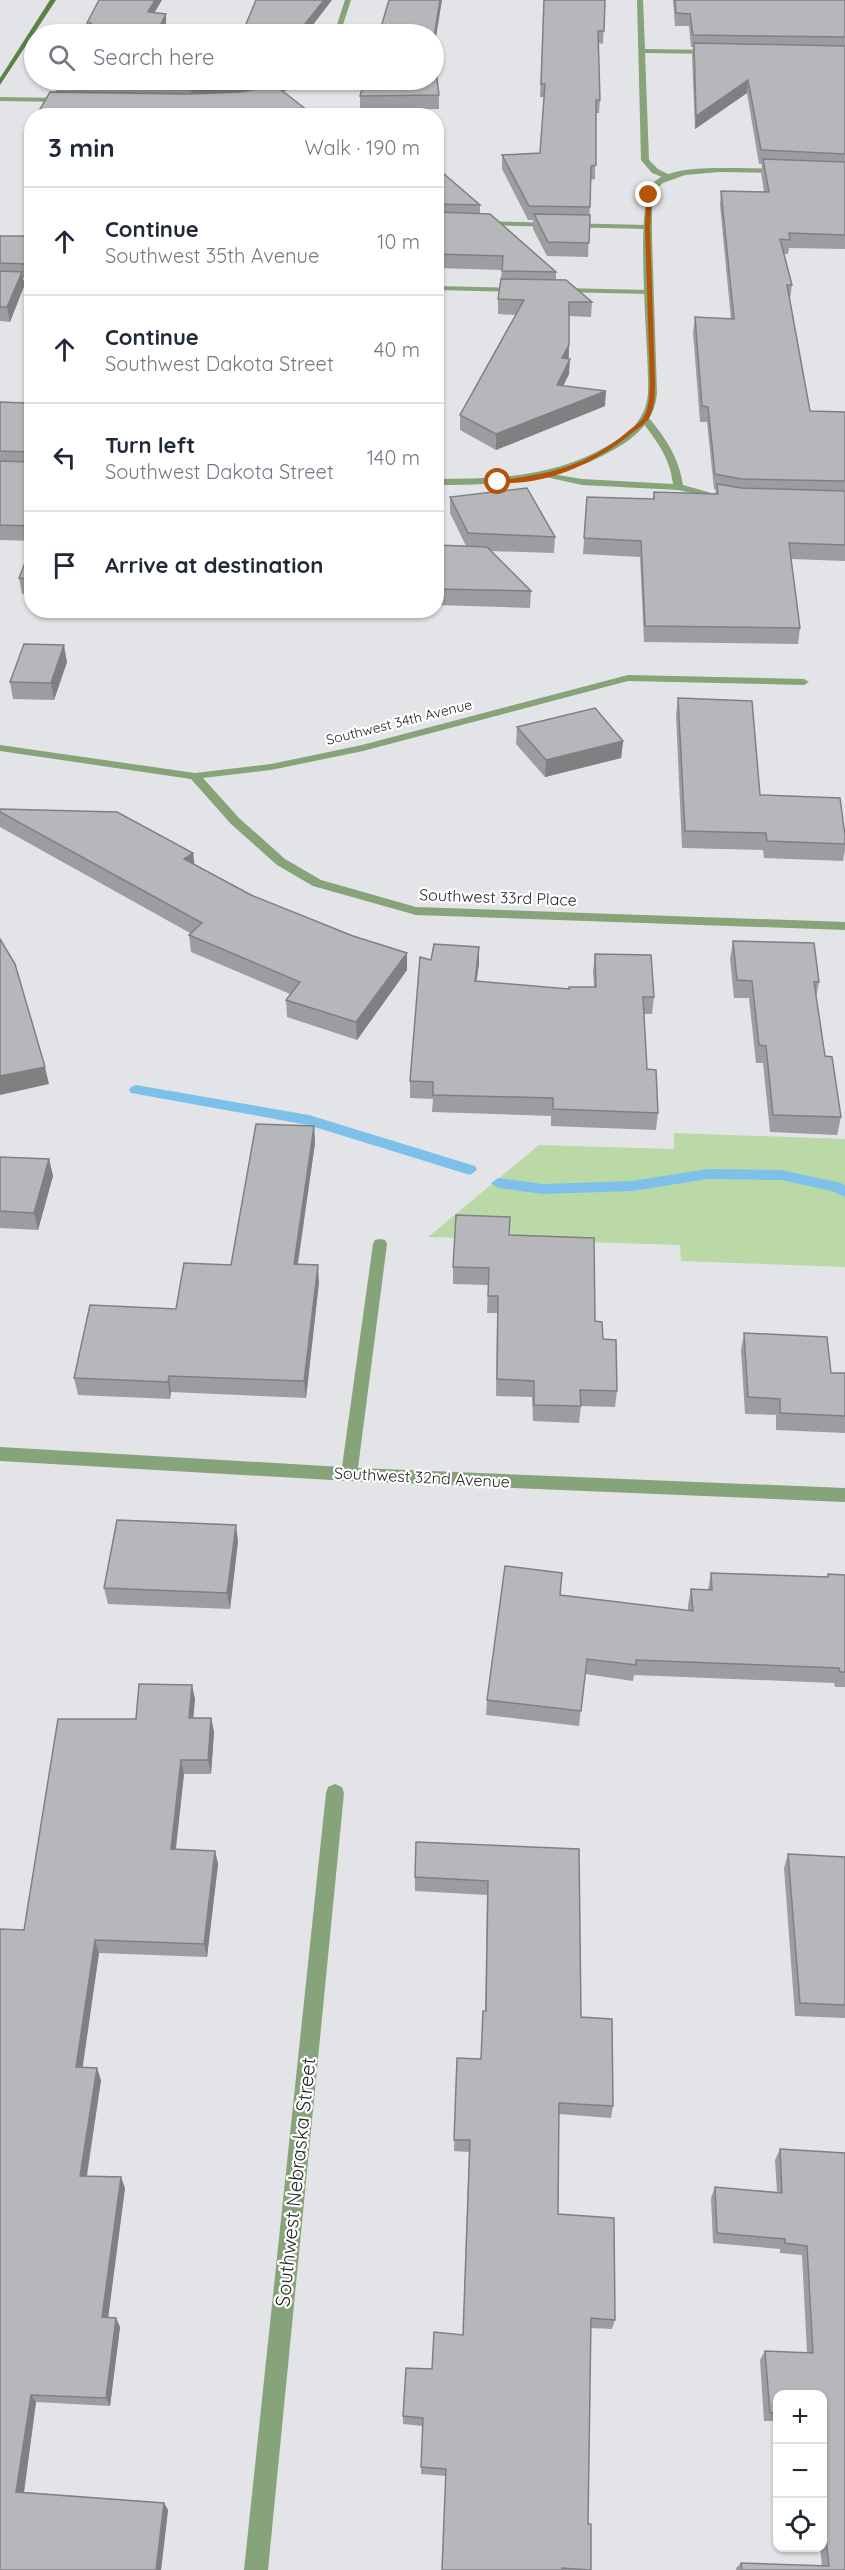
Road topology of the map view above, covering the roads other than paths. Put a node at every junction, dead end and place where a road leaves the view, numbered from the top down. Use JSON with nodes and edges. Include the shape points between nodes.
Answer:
{"nodes":[{"id":1,"x":53,"y":0,"type":"edge"},
{"id":2,"x":348,"y":0,"type":"edge"},
{"id":3,"x":640,"y":0,"type":"edge"},
{"id":4,"x":38,"y":24,"type":"edge"},
{"id":5,"x":340,"y":24,"type":"edge"},
{"id":6,"x":24,"y":45,"type":"edge"},
{"id":7,"x":640,"y":51,"type":"junction"},
{"id":8,"x":720,"y":52,"type":"edge"},
{"id":9,"x":0,"y":83,"type":"edge"},
{"id":10,"x":286,"y":90,"type":"edge"},
{"id":11,"x":258,"y":98,"type":"edge"},
{"id":12,"x":0,"y":99,"type":"edge"},
{"id":13,"x":70,"y":100,"type":"edge"},
{"id":14,"x":786,"y":171,"type":"edge"},
{"id":15,"x":667,"y":177,"type":"junction"},
{"id":16,"x":472,"y":223,"type":"edge"},
{"id":17,"x":648,"y":227,"type":"junction"},
{"id":18,"x":0,"y":281,"type":"edge"},
{"id":19,"x":24,"y":282,"type":"edge"},
{"id":20,"x":444,"y":288,"type":"edge"},
{"id":21,"x":531,"y":290,"type":"edge"},
{"id":22,"x":555,"y":290,"type":"edge"},
{"id":23,"x":650,"y":292,"type":"junction"},
{"id":24,"x":645,"y":419,"type":"junction"},
{"id":25,"x":546,"y":476,"type":"junction"},
{"id":26,"x":444,"y":482,"type":"edge"},
{"id":27,"x":678,"y":487,"type":"junction"},
{"id":28,"x":728,"y":499,"type":"edge"},
{"id":29,"x":804,"y":682,"type":"dead end"},
{"id":30,"x":0,"y":748,"type":"edge"},
{"id":31,"x":195,"y":776,"type":"junction"},
{"id":32,"x":845,"y":926,"type":"edge"},
{"id":33,"x":380,"y":1244,"type":"dead end"},
{"id":34,"x":0,"y":1454,"type":"edge"},
{"id":35,"x":349,"y":1474,"type":"junction"},
{"id":36,"x":845,"y":1495,"type":"edge"},
{"id":37,"x":334,"y":1793,"type":"dead end"},
{"id":38,"x":256,"y":2570,"type":"edge"}],
"edges":[{"from":1,"to":4,"type":"main road"},
{"from":2,"to":5,"type":"street"},
{"from":3,"to":7,"type":"street"},
{"from":6,"to":9,"type":"main road"},
{"from":7,"to":8,"type":"street"},
{"from":7,"to":15,"type":"street","via":[[645,160]]},
{"from":10,"to":11,"type":"street"},
{"from":12,"to":13,"type":"street"},
{"from":14,"to":15,"type":"street","via":[[718,171]]},
{"from":15,"to":17,"type":"street","via":[[649,195]]},
{"from":16,"to":17,"type":"street"},
{"from":17,"to":23,"type":"street"},
{"from":18,"to":19,"type":"street"},
{"from":20,"to":21,"type":"street"},
{"from":22,"to":23,"type":"street"},
{"from":23,"to":24,"type":"street","via":[[652,382],[651,404]]},
{"from":24,"to":25,"type":"street","via":[[623,440],[588,462]]},
{"from":24,"to":27,"type":"street","via":[[665,441]]},
{"from":25,"to":26,"type":"street","via":[[498,482]]},
{"from":25,"to":27,"type":"street"},
{"from":27,"to":28,"type":"street"},
{"from":29,"to":31,"type":"street","name":"Southwest 34th Avenue","via":[[628,678],[363,748],[271,767]]},
{"from":30,"to":31,"type":"street","name":"Southwest 34th Avenue"},
{"from":31,"to":32,"type":"street","name":"Southwest 33rd Place","via":[[235,821],[281,862],[317,883],[416,911]]},
{"from":33,"to":35,"type":"street"},
{"from":34,"to":35,"type":"street","name":"Southwest 32nd Avenue"},
{"from":35,"to":36,"type":"street","name":"Southwest 32nd Avenue"},
{"from":37,"to":38,"type":"street","name":"Southwest Nebraska Street"}]}
